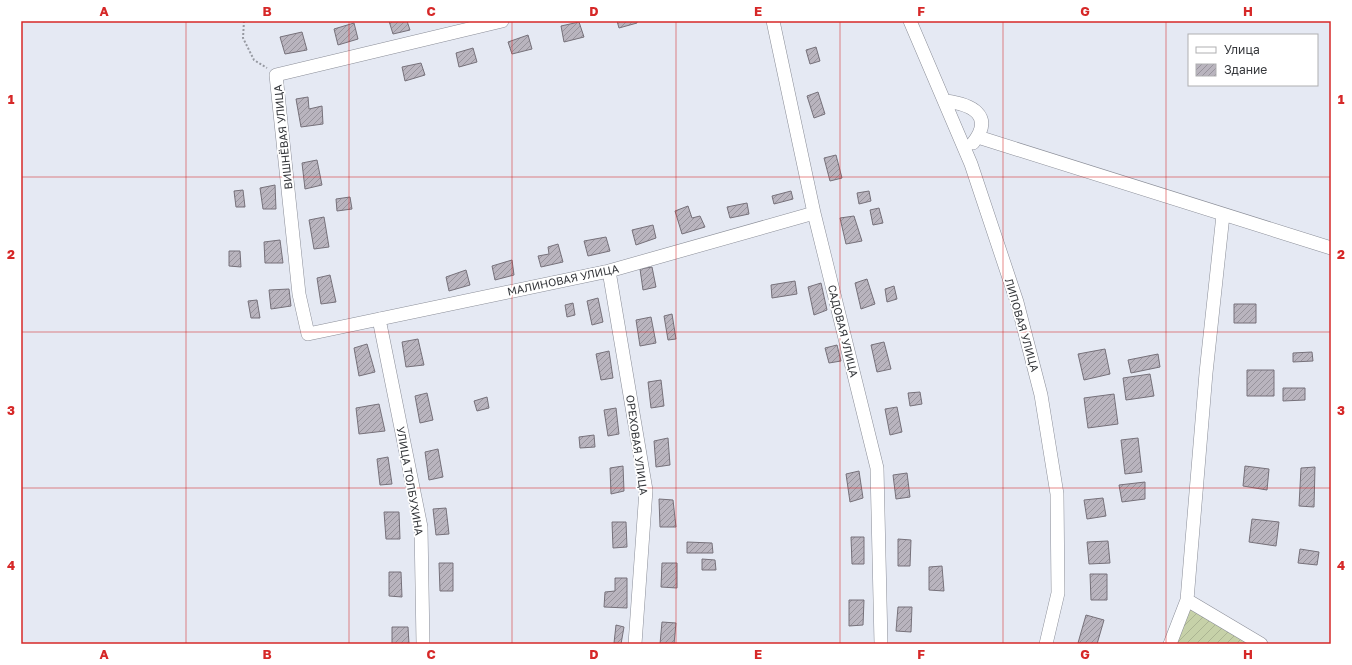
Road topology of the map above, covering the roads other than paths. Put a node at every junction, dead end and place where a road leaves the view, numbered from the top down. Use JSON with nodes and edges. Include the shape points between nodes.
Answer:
{"nodes":[{"id":1,"x":502,"y":21,"type":"edge"},
{"id":2,"x":773,"y":21,"type":"edge"},
{"id":3,"x":910,"y":21,"type":"edge"},
{"id":4,"x":945,"y":101,"type":"junction"},
{"id":5,"x":978,"y":137,"type":"junction"},
{"id":6,"x":965,"y":148,"type":"junction"},
{"id":7,"x":814,"y":213,"type":"junction"},
{"id":8,"x":1223,"y":215,"type":"junction"},
{"id":9,"x":1331,"y":248,"type":"edge"},
{"id":10,"x":609,"y":271,"type":"junction"},
{"id":11,"x":379,"y":319,"type":"junction"},
{"id":12,"x":308,"y":334,"type":"joint"},
{"id":13,"x":1187,"y":600,"type":"junction"},
{"id":14,"x":423,"y":644,"type":"edge"},
{"id":15,"x":635,"y":644,"type":"edge"},
{"id":16,"x":881,"y":644,"type":"edge"},
{"id":17,"x":1046,"y":644,"type":"edge"},
{"id":18,"x":1170,"y":644,"type":"edge"},
{"id":19,"x":1262,"y":644,"type":"edge"}],
"edges":[{"from":1,"to":12,"type":"street","name":"ВИШНЁВАЯ УЛИЦА","via":[[276,75],[299,294]]},
{"from":2,"to":7,"type":"street","name":"САДОВАЯ УЛИЦА"},
{"from":3,"to":4,"type":"street","name":"ЛИПОВАЯ УЛИЦА"},
{"from":4,"to":5,"type":"street","via":[[968,106],[979,114],[982,130]]},
{"from":4,"to":6,"type":"street","name":"ЛИПОВАЯ УЛИЦА"},
{"from":5,"to":6,"type":"street"},
{"from":5,"to":8,"type":"street"},
{"from":6,"to":17,"type":"street","name":"ЛИПОВАЯ УЛИЦА","via":[[1017,302],[1041,395],[1052,455],[1057,494],[1058,593]]},
{"from":7,"to":10,"type":"street","name":"МАЛИНОВАЯ УЛИЦА"},
{"from":7,"to":16,"type":"street","name":"САДОВАЯ УЛИЦА","via":[[876,468]]},
{"from":8,"to":9,"type":"street"},
{"from":8,"to":13,"type":"street","via":[[1206,373]]},
{"from":10,"to":11,"type":"street","name":"МАЛИНОВАЯ УЛИЦА"},
{"from":10,"to":15,"type":"street","name":"ОРЕХОВАЯ УЛИЦА","via":[[646,490]]},
{"from":11,"to":12,"type":"street","name":"МАЛИНОВАЯ УЛИЦА"},
{"from":11,"to":14,"type":"street","name":"УЛИЦА ТОЛБУХИНА","via":[[421,528]]},
{"from":13,"to":18,"type":"street"},
{"from":13,"to":19,"type":"street"}]}
